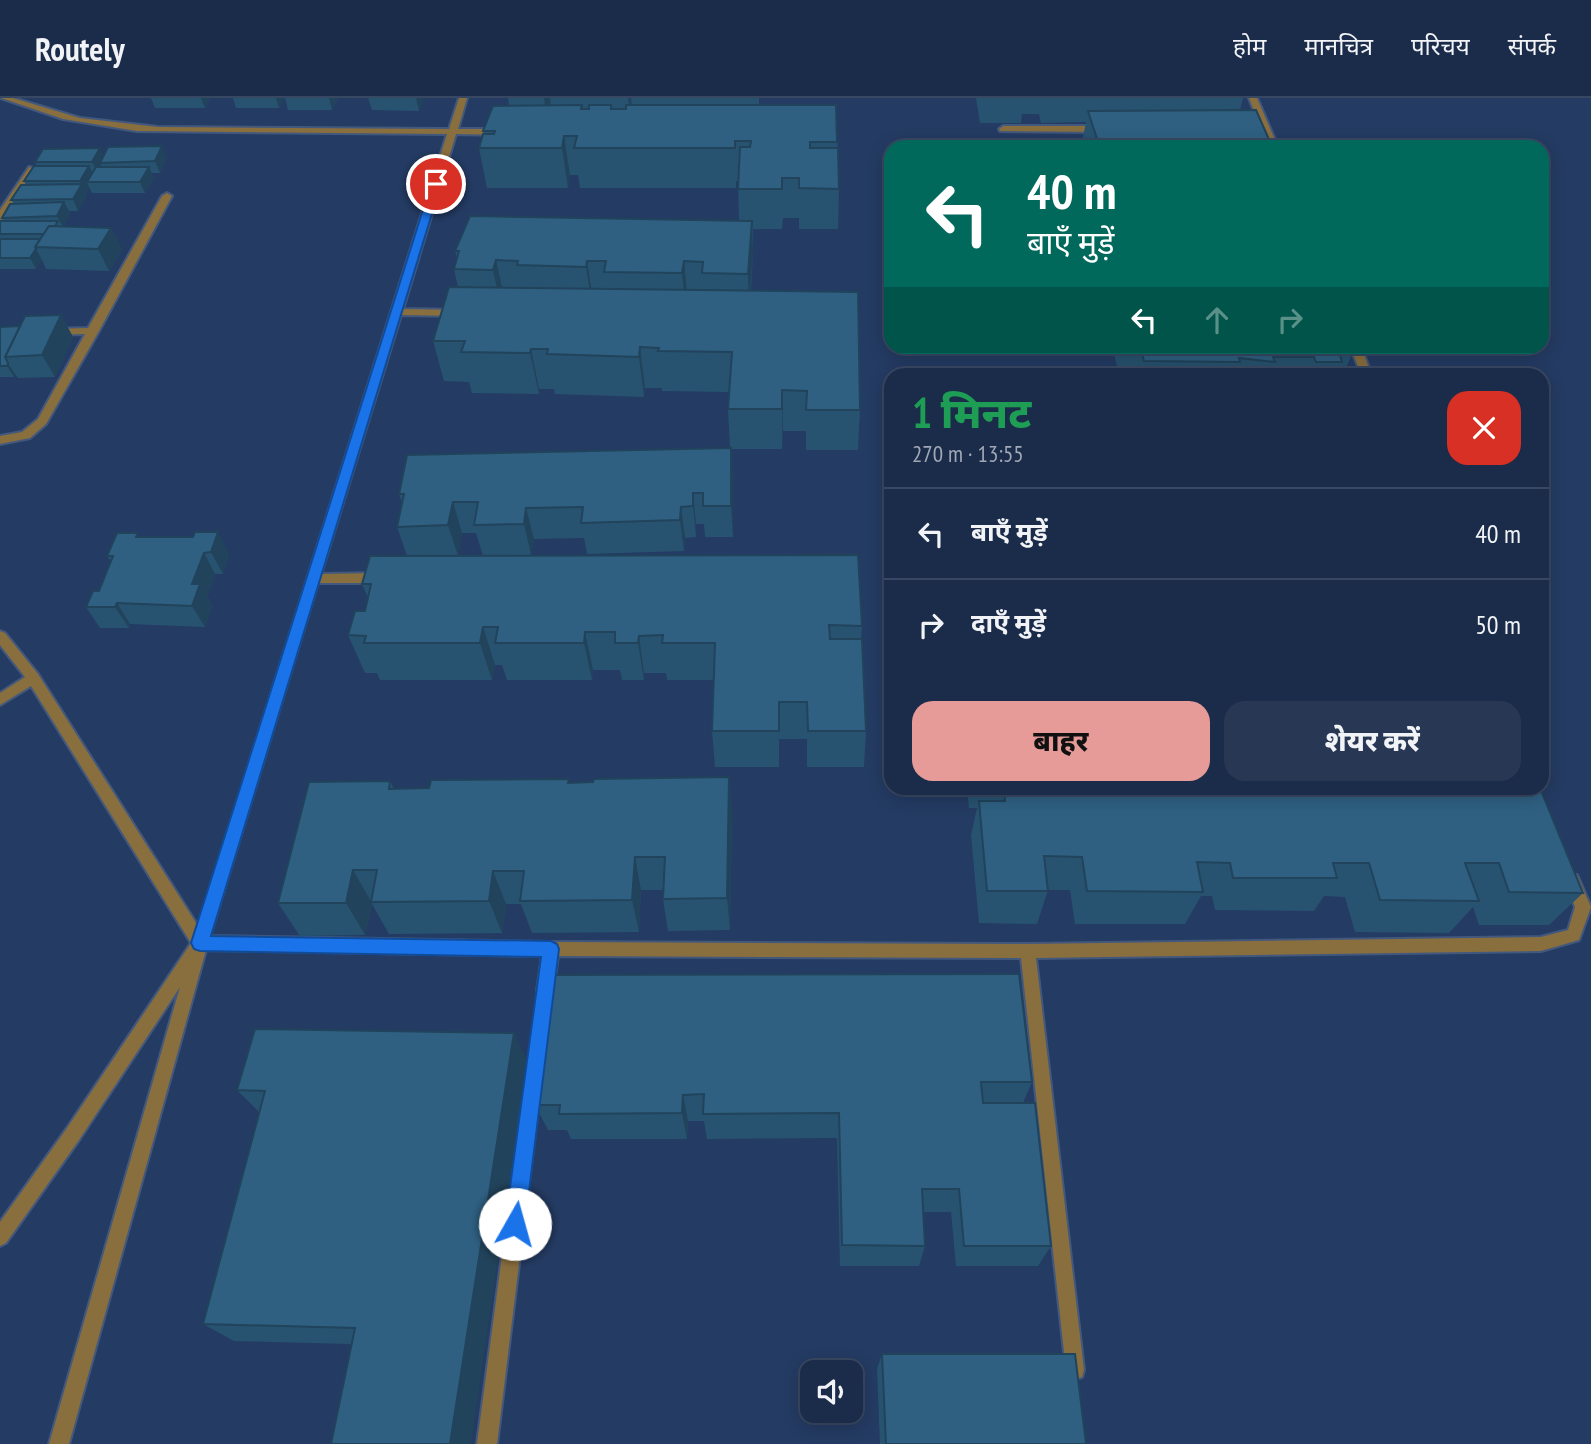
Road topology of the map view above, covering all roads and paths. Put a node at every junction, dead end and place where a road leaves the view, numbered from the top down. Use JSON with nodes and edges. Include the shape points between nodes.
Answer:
{"nodes":[{"id":1,"x":5,"y":98,"type":"edge"},
{"id":2,"x":463,"y":98,"type":"edge"},
{"id":3,"x":1253,"y":98,"type":"edge"},
{"id":4,"x":1003,"y":129,"type":"dead end"},
{"id":5,"x":1114,"y":129,"type":"edge"},
{"id":6,"x":1252,"y":129,"type":"edge"},
{"id":7,"x":1266,"y":129,"type":"junction"},
{"id":8,"x":452,"y":132,"type":"junction"},
{"id":9,"x":508,"y":132,"type":"edge"},
{"id":10,"x":1270,"y":140,"type":"edge"},
{"id":11,"x":32,"y":169,"type":"edge"},
{"id":12,"x":167,"y":196,"type":"dead end"},
{"id":13,"x":0,"y":217,"type":"edge"},
{"id":14,"x":396,"y":312,"type":"junction"},
{"id":15,"x":479,"y":313,"type":"edge"},
{"id":16,"x":94,"y":331,"type":"junction"},
{"id":17,"x":40,"y":332,"type":"edge"},
{"id":18,"x":0,"y":440,"type":"edge"},
{"id":19,"x":396,"y":577,"type":"edge"},
{"id":20,"x":312,"y":579,"type":"junction"},
{"id":21,"x":0,"y":636,"type":"edge"},
{"id":22,"x":33,"y":678,"type":"junction"},
{"id":23,"x":0,"y":700,"type":"edge"},
{"id":24,"x":1564,"y":859,"type":"edge"},
{"id":25,"x":200,"y":943,"type":"junction"},
{"id":26,"x":551,"y":949,"type":"junction"},
{"id":27,"x":1028,"y":951,"type":"junction"},
{"id":28,"x":544,"y":1004,"type":"edge"},
{"id":29,"x":538,"y":1046,"type":"edge"},
{"id":30,"x":0,"y":1237,"type":"edge"},
{"id":31,"x":1077,"y":1389,"type":"edge"},
{"id":32,"x":60,"y":1444,"type":"edge"},
{"id":33,"x":487,"y":1444,"type":"edge"}],
"edges":[{"from":1,"to":8,"type":"street","via":[[102,127]]},
{"from":2,"to":8,"type":"street"},
{"from":3,"to":7,"type":"street"},
{"from":4,"to":5,"type":"street"},
{"from":6,"to":7,"type":"street"},
{"from":7,"to":10,"type":"street"},
{"from":8,"to":9,"type":"street"},
{"from":8,"to":14,"type":"street"},
{"from":11,"to":13,"type":"street"},
{"from":12,"to":16,"type":"street"},
{"from":14,"to":15,"type":"street"},
{"from":14,"to":20,"type":"street"},
{"from":16,"to":17,"type":"street"},
{"from":16,"to":18,"type":"street","via":[[42,421],[26,435]]},
{"from":19,"to":20,"type":"street"},
{"from":20,"to":25,"type":"street"},
{"from":21,"to":22,"type":"street"},
{"from":22,"to":23,"type":"street"},
{"from":22,"to":25,"type":"street"},
{"from":24,"to":27,"type":"street","via":[[1583,907],[1574,935],[1541,944]]},
{"from":25,"to":26,"type":"street"},
{"from":25,"to":30,"type":"street"},
{"from":25,"to":32,"type":"street"},
{"from":26,"to":27,"type":"street"},
{"from":26,"to":28,"type":"street"},
{"from":27,"to":31,"type":"street"},
{"from":29,"to":33,"type":"street"}]}
